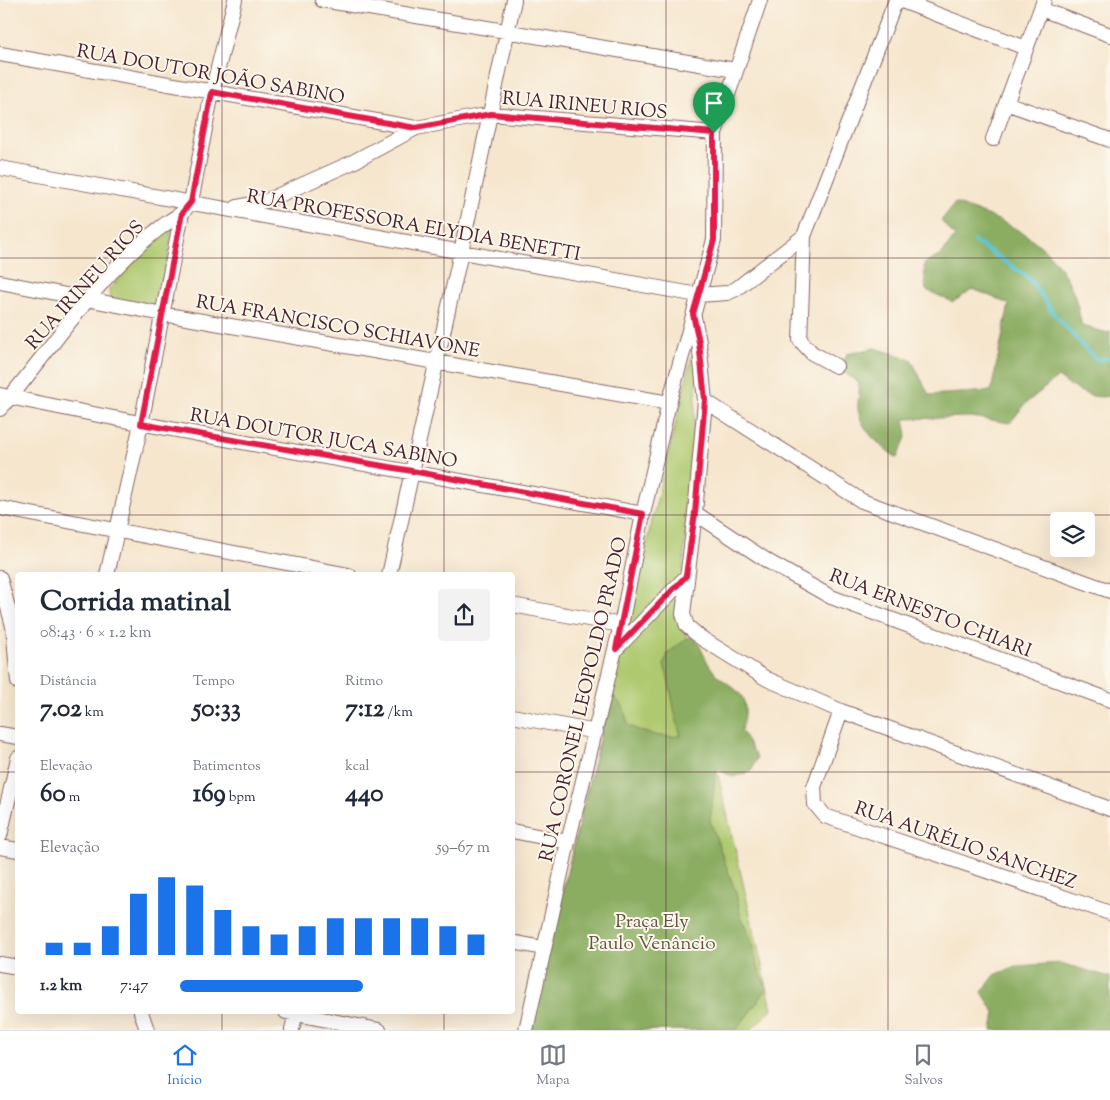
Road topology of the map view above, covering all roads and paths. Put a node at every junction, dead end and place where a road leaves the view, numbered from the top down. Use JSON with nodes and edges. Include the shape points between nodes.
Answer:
{"nodes":[{"id":1,"x":235,"y":0,"type":"edge"},
{"id":2,"x":322,"y":0,"type":"edge"},
{"id":3,"x":514,"y":0,"type":"edge"},
{"id":4,"x":760,"y":0,"type":"edge"},
{"id":5,"x":896,"y":0,"type":"edge"},
{"id":6,"x":899,"y":0,"type":"edge"},
{"id":7,"x":1042,"y":5,"type":"edge"},
{"id":8,"x":507,"y":33,"type":"junction"},
{"id":9,"x":1110,"y":35,"type":"edge"},
{"id":10,"x":1026,"y":48,"type":"junction"},
{"id":11,"x":0,"y":54,"type":"edge"},
{"id":12,"x":735,"y":70,"type":"junction"},
{"id":13,"x":212,"y":92,"type":"junction"},
{"id":14,"x":1006,"y":103,"type":"junction"},
{"id":15,"x":491,"y":114,"type":"junction"},
{"id":16,"x":416,"y":128,"type":"junction"},
{"id":17,"x":714,"y":133,"type":"junction"},
{"id":18,"x":992,"y":140,"type":"dead end"},
{"id":19,"x":1110,"y":140,"type":"edge"},
{"id":20,"x":0,"y":168,"type":"edge"},
{"id":21,"x":191,"y":202,"type":"junction"},
{"id":22,"x":231,"y":209,"type":"junction"},
{"id":23,"x":182,"y":213,"type":"junction"},
{"id":24,"x":804,"y":236,"type":"junction"},
{"id":25,"x":461,"y":252,"type":"junction"},
{"id":26,"x":0,"y":282,"type":"edge"},
{"id":27,"x":698,"y":295,"type":"junction"},
{"id":28,"x":89,"y":300,"type":"junction"},
{"id":29,"x":163,"y":314,"type":"junction"},
{"id":30,"x":693,"y":314,"type":"junction"},
{"id":31,"x":436,"y":361,"type":"junction"},
{"id":32,"x":836,"y":366,"type":"dead end"},
{"id":33,"x":5,"y":396,"type":"edge"},
{"id":34,"x":705,"y":400,"type":"junction"},
{"id":35,"x":669,"y":403,"type":"junction"},
{"id":36,"x":0,"y":409,"type":"edge"},
{"id":37,"x":141,"y":424,"type":"junction"},
{"id":38,"x":412,"y":471,"type":"junction"},
{"id":39,"x":0,"y":508,"type":"edge"},
{"id":40,"x":695,"y":513,"type":"junction"},
{"id":41,"x":643,"y":514,"type":"junction"},
{"id":42,"x":117,"y":530,"type":"junction"},
{"id":43,"x":108,"y":572,"type":"edge"},
{"id":44,"x":334,"y":572,"type":"edge"},
{"id":45,"x":390,"y":572,"type":"edge"},
{"id":46,"x":686,"y":576,"type":"junction"},
{"id":47,"x":0,"y":578,"type":"edge"},
{"id":48,"x":1110,"y":591,"type":"edge"},
{"id":49,"x":515,"y":606,"type":"edge"},
{"id":50,"x":10,"y":625,"type":"edge"},
{"id":51,"x":622,"y":625,"type":"junction"},
{"id":52,"x":616,"y":649,"type":"junction"},
{"id":53,"x":15,"y":661,"type":"edge"},
{"id":54,"x":1110,"y":700,"type":"edge"},
{"id":55,"x":842,"y":711,"type":"junction"},
{"id":56,"x":515,"y":717,"type":"edge"},
{"id":57,"x":596,"y":732,"type":"junction"},
{"id":58,"x":0,"y":734,"type":"edge"},
{"id":59,"x":15,"y":736,"type":"edge"},
{"id":60,"x":15,"y":771,"type":"edge"},
{"id":61,"x":1110,"y":809,"type":"edge"},
{"id":62,"x":515,"y":832,"type":"edge"},
{"id":63,"x":0,"y":836,"type":"edge"},
{"id":64,"x":568,"y":842,"type":"junction"},
{"id":65,"x":0,"y":847,"type":"edge"},
{"id":66,"x":15,"y":850,"type":"edge"},
{"id":67,"x":1110,"y":913,"type":"edge"},
{"id":68,"x":515,"y":943,"type":"edge"},
{"id":69,"x":543,"y":948,"type":"junction"},
{"id":70,"x":0,"y":964,"type":"edge"},
{"id":71,"x":15,"y":966,"type":"edge"},
{"id":72,"x":142,"y":1014,"type":"edge"},
{"id":73,"x":292,"y":1014,"type":"edge"},
{"id":74,"x":297,"y":1014,"type":"edge"},
{"id":75,"x":147,"y":1030,"type":"edge"},
{"id":76,"x":292,"y":1030,"type":"edge"},
{"id":77,"x":379,"y":1030,"type":"edge"},
{"id":78,"x":526,"y":1030,"type":"edge"}],
"edges":[{"from":1,"to":13,"type":"street"},
{"from":2,"to":8,"type":"street"},
{"from":3,"to":8,"type":"street"},
{"from":4,"to":12,"type":"street","name":"RUA CORONEL LEOPOLDO PRADO"},
{"from":5,"to":24,"type":"street"},
{"from":6,"to":10,"type":"street"},
{"from":7,"to":9,"type":"street"},
{"from":7,"to":10,"type":"street"},
{"from":8,"to":12,"type":"street"},
{"from":8,"to":15,"type":"street"},
{"from":10,"to":14,"type":"street"},
{"from":11,"to":13,"type":"street","name":"RUA DOUTOR JOÃO SABINO"},
{"from":12,"to":17,"type":"street","name":"RUA CORONEL LEOPOLDO PRADO"},
{"from":13,"to":16,"type":"street","name":"RUA DOUTOR JOÃO SABINO"},
{"from":13,"to":21,"type":"street"},
{"from":14,"to":18,"type":"street"},
{"from":14,"to":19,"type":"street"},
{"from":15,"to":16,"type":"street","name":"RUA IRINEU RIOS"},
{"from":15,"to":17,"type":"street","name":"RUA IRINEU RIOS"},
{"from":15,"to":25,"type":"street"},
{"from":16,"to":22,"type":"street","name":"RUA IRINEU RIOS","via":[[351,163],[266,201]]},
{"from":17,"to":27,"type":"street","name":"RUA CORONEL LEOPOLDO PRADO","via":[[714,240]]},
{"from":20,"to":21,"type":"street","name":"RUA PROFESSORA ELYDIA BENETTI"},
{"from":21,"to":22,"type":"street","name":"RUA PROFESSORA ELYDIA BENETTI"},
{"from":21,"to":23,"type":"street"},
{"from":22,"to":25,"type":"street","name":"RUA PROFESSORA ELYDIA BENETTI"},
{"from":23,"to":28,"type":"street","name":"RUA IRINEU RIOS","via":[[160,226],[132,252]]},
{"from":23,"to":29,"type":"street"},
{"from":24,"to":27,"type":"street","name":"RUA PROFESSORA ELYDIA BENETTI","via":[[736,289],[727,293]]},
{"from":24,"to":32,"type":"street","via":[[800,340],[812,353]]},
{"from":25,"to":27,"type":"street","name":"RUA PROFESSORA ELYDIA BENETTI"},
{"from":25,"to":31,"type":"street"},
{"from":26,"to":28,"type":"street","name":"RUA FRANCISCO SCHIAVONE"},
{"from":27,"to":30,"type":"street","name":"RUA CORONEL LEOPOLDO PRADO"},
{"from":28,"to":29,"type":"street","name":"RUA FRANCISCO SCHIAVONE"},
{"from":28,"to":33,"type":"street","name":"RUA IRINEU RIOS"},
{"from":29,"to":31,"type":"street","name":"RUA FRANCISCO SCHIAVONE"},
{"from":29,"to":37,"type":"street"},
{"from":30,"to":34,"type":"street"},
{"from":30,"to":35,"type":"street","name":"RUA CORONEL LEOPOLDO PRADO"},
{"from":31,"to":35,"type":"street","name":"RUA FRANCISCO SCHIAVONE"},
{"from":31,"to":38,"type":"street"},
{"from":33,"to":36,"type":"street","name":"RUA IRINEU RIOS"},
{"from":33,"to":37,"type":"street","name":"RUA DOUTOR JUCA SABINO"},
{"from":34,"to":40,"type":"street"},
{"from":34,"to":48,"type":"street","via":[[862,500]]},
{"from":35,"to":41,"type":"street","name":"RUA CORONEL LEOPOLDO PRADO"},
{"from":37,"to":38,"type":"street","name":"RUA DOUTOR JUCA SABINO"},
{"from":37,"to":42,"type":"street"},
{"from":38,"to":41,"type":"street","name":"RUA DOUTOR JUCA SABINO"},
{"from":38,"to":45,"type":"street"},
{"from":39,"to":42,"type":"street"},
{"from":40,"to":46,"type":"street"},
{"from":40,"to":54,"type":"street","name":"RUA ERNESTO CHIARI","via":[[769,562],[831,597]]},
{"from":41,"to":51,"type":"street","name":"RUA CORONEL LEOPOLDO PRADO"},
{"from":42,"to":43,"type":"street"},
{"from":42,"to":44,"type":"street"},
{"from":46,"to":52,"type":"street"},
{"from":46,"to":55,"type":"street","via":[[683,614],[687,626],[767,679]]},
{"from":47,"to":50,"type":"street"},
{"from":49,"to":51,"type":"street"},
{"from":50,"to":53,"type":"street"},
{"from":51,"to":52,"type":"street","name":"RUA CORONEL LEOPOLDO PRADO"},
{"from":52,"to":57,"type":"street","name":"RUA CORONEL LEOPOLDO PRADO"},
{"from":55,"to":61,"type":"street"},
{"from":55,"to":67,"type":"street","name":"RUA AURÉLIO SANCHEZ","via":[[814,787],[816,804],[825,816]]},
{"from":56,"to":57,"type":"street"},
{"from":57,"to":64,"type":"street","name":"RUA CORONEL LEOPOLDO PRADO"},
{"from":58,"to":59,"type":"street"},
{"from":60,"to":63,"type":"street"},
{"from":62,"to":64,"type":"street"},
{"from":64,"to":69,"type":"street","name":"RUA CORONEL LEOPOLDO PRADO"},
{"from":65,"to":66,"type":"street"},
{"from":68,"to":69,"type":"street"},
{"from":69,"to":78,"type":"street","name":"RUA CORONEL LEOPOLDO PRADO"},
{"from":70,"to":71,"type":"street"},
{"from":72,"to":75,"type":"street"},
{"from":73,"to":76,"type":"street"},
{"from":74,"to":77,"type":"street"}]}
